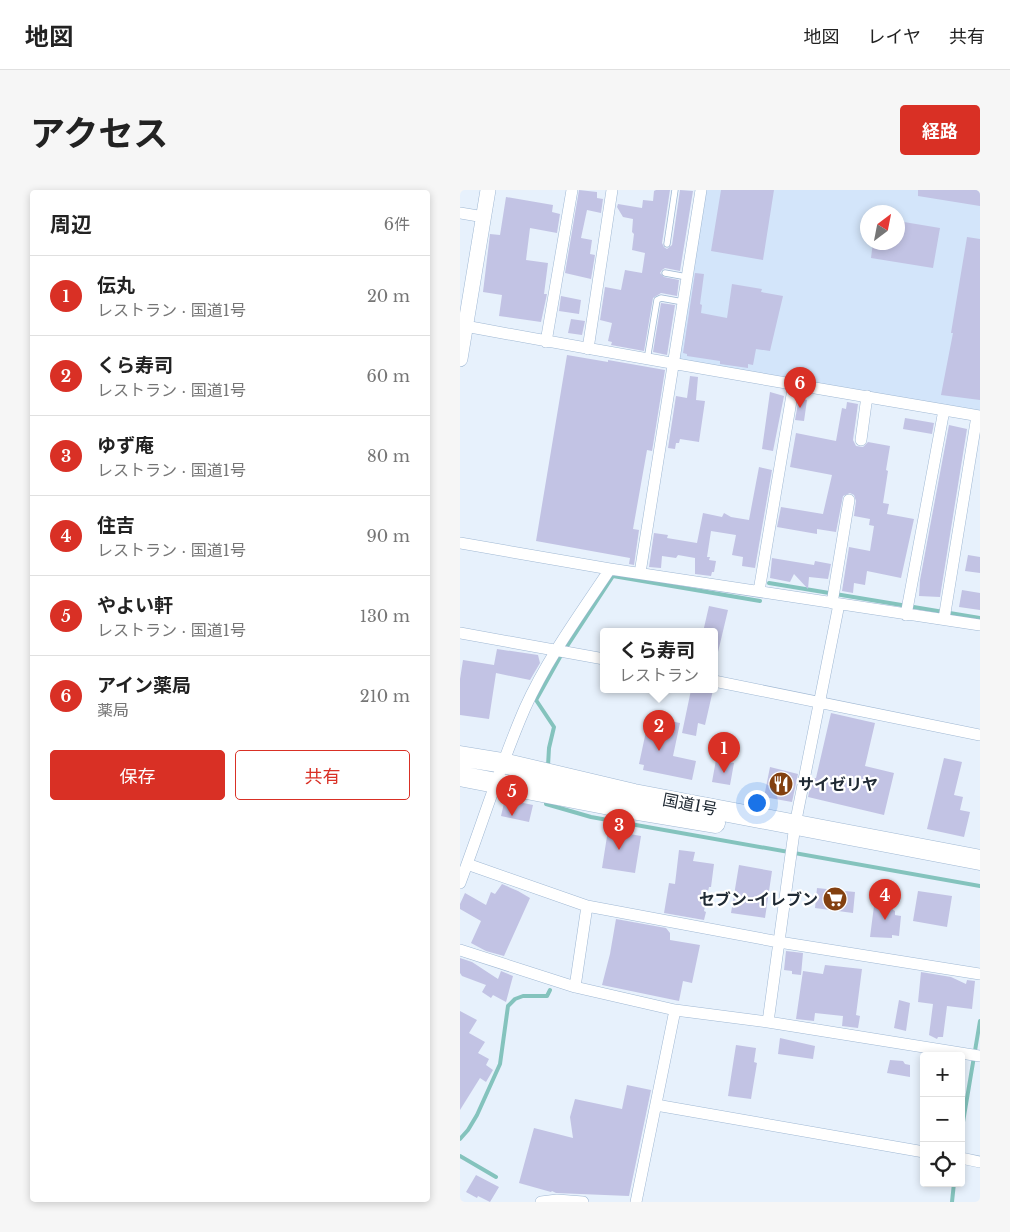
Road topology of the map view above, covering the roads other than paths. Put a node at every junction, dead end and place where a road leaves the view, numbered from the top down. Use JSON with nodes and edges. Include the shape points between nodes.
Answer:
{"nodes":[{"id":1,"x":488,"y":190,"type":"edge"},
{"id":2,"x":572,"y":190,"type":"edge"},
{"id":3,"x":612,"y":190,"type":"edge"},
{"id":4,"x":675,"y":190,"type":"edge"},
{"id":5,"x":701,"y":190,"type":"edge"},
{"id":6,"x":460,"y":213,"type":"edge"},
{"id":7,"x":484,"y":217,"type":"junction"},
{"id":8,"x":667,"y":244,"type":"dead end"},
{"id":9,"x":665,"y":273,"type":"dead end"},
{"id":10,"x":687,"y":277,"type":"junction"},
{"id":11,"x":682,"y":302,"type":"junction"},
{"id":12,"x":465,"y":326,"type":"junction"},
{"id":13,"x":546,"y":342,"type":"junction"},
{"id":14,"x":588,"y":349,"type":"junction"},
{"id":15,"x":460,"y":359,"type":"edge"},
{"id":16,"x":647,"y":360,"type":"junction"},
{"id":17,"x":672,"y":365,"type":"junction"},
{"id":18,"x":794,"y":383,"type":"junction"},
{"id":19,"x":867,"y":396,"type":"junction"},
{"id":20,"x":944,"y":410,"type":"junction"},
{"id":21,"x":978,"y":416,"type":"edge"},
{"id":22,"x":861,"y":440,"type":"dead end"},
{"id":23,"x":849,"y":500,"type":"dead end"},
{"id":24,"x":460,"y":543,"type":"edge"},
{"id":25,"x":610,"y":569,"type":"junction"},
{"id":26,"x":640,"y":573,"type":"junction"},
{"id":27,"x":759,"y":591,"type":"junction"},
{"id":28,"x":836,"y":603,"type":"junction"},
{"id":29,"x":906,"y":615,"type":"junction"},
{"id":30,"x":944,"y":619,"type":"junction"},
{"id":31,"x":980,"y":625,"type":"edge"},
{"id":32,"x":460,"y":633,"type":"edge"},
{"id":33,"x":556,"y":650,"type":"junction"},
{"id":34,"x":600,"y":658,"type":"edge"},
{"id":35,"x":718,"y":683,"type":"edge"},
{"id":36,"x":820,"y":703,"type":"junction"},
{"id":37,"x":980,"y":735,"type":"edge"},
{"id":38,"x":460,"y":756,"type":"edge"},
{"id":39,"x":503,"y":763,"type":"junction"},
{"id":40,"x":460,"y":776,"type":"edge"},
{"id":41,"x":496,"y":782,"type":"junction"},
{"id":42,"x":794,"y":831,"type":"junction"},
{"id":43,"x":980,"y":860,"type":"edge"},
{"id":44,"x":467,"y":864,"type":"junction"},
{"id":45,"x":980,"y":874,"type":"edge"},
{"id":46,"x":460,"y":883,"type":"edge"},
{"id":47,"x":587,"y":906,"type":"junction"},
{"id":48,"x":779,"y":942,"type":"junction"},
{"id":49,"x":460,"y":950,"type":"edge"},
{"id":50,"x":980,"y":974,"type":"edge"},
{"id":51,"x":575,"y":987,"type":"junction"},
{"id":52,"x":675,"y":1010,"type":"junction"},
{"id":53,"x":768,"y":1022,"type":"junction"},
{"id":54,"x":980,"y":1056,"type":"edge"},
{"id":55,"x":656,"y":1105,"type":"junction"},
{"id":56,"x":920,"y":1151,"type":"edge"},
{"id":57,"x":965,"y":1159,"type":"edge"},
{"id":58,"x":980,"y":1162,"type":"edge"},
{"id":59,"x":541,"y":1202,"type":"edge"},
{"id":60,"x":583,"y":1202,"type":"edge"},
{"id":61,"x":636,"y":1202,"type":"edge"}],
"edges":[{"from":1,"to":7,"type":"street"},
{"from":2,"to":13,"type":"street"},
{"from":3,"to":14,"type":"street"},
{"from":4,"to":8,"type":"lane"},
{"from":5,"to":10,"type":"street"},
{"from":6,"to":7,"type":"street"},
{"from":7,"to":12,"type":"street"},
{"from":9,"to":10,"type":"lane"},
{"from":10,"to":11,"type":"street"},
{"from":11,"to":16,"type":"lane","via":[[658,300]]},
{"from":11,"to":17,"type":"street"},
{"from":12,"to":13,"type":"street"},
{"from":12,"to":15,"type":"street"},
{"from":13,"to":14,"type":"street"},
{"from":14,"to":16,"type":"street"},
{"from":16,"to":17,"type":"street"},
{"from":17,"to":18,"type":"street"},
{"from":17,"to":26,"type":"street"},
{"from":18,"to":19,"type":"street"},
{"from":18,"to":27,"type":"street"},
{"from":19,"to":20,"type":"street"},
{"from":19,"to":22,"type":"street"},
{"from":20,"to":21,"type":"street"},
{"from":20,"to":29,"type":"street"},
{"from":21,"to":30,"type":"street"},
{"from":23,"to":28,"type":"street"},
{"from":24,"to":25,"type":"street"},
{"from":25,"to":26,"type":"street"},
{"from":25,"to":33,"type":"street"},
{"from":26,"to":27,"type":"street"},
{"from":27,"to":28,"type":"street"},
{"from":28,"to":29,"type":"street"},
{"from":28,"to":36,"type":"street"},
{"from":29,"to":30,"type":"street"},
{"from":30,"to":31,"type":"street"},
{"from":32,"to":33,"type":"street"},
{"from":33,"to":34,"type":"street"},
{"from":33,"to":39,"type":"street","via":[[525,707]]},
{"from":35,"to":36,"type":"street"},
{"from":36,"to":37,"type":"street"},
{"from":36,"to":42,"type":"street"},
{"from":38,"to":39,"type":"highway","name":"国道1号"},
{"from":39,"to":41,"type":"street"},
{"from":39,"to":42,"type":"highway","name":"国道1号"},
{"from":40,"to":41,"type":"highway","name":"国道1号"},
{"from":41,"to":42,"type":"highway","name":"国道1号","via":[[626,808]]},
{"from":41,"to":44,"type":"street"},
{"from":42,"to":43,"type":"highway","name":"国道1号"},
{"from":42,"to":45,"type":"highway","name":"国道1号"},
{"from":42,"to":48,"type":"street"},
{"from":44,"to":46,"type":"street"},
{"from":44,"to":47,"type":"street"},
{"from":47,"to":48,"type":"street"},
{"from":47,"to":51,"type":"street"},
{"from":48,"to":50,"type":"street"},
{"from":48,"to":53,"type":"street"},
{"from":49,"to":51,"type":"street"},
{"from":51,"to":52,"type":"street"},
{"from":52,"to":53,"type":"street"},
{"from":52,"to":55,"type":"street"},
{"from":53,"to":54,"type":"street"},
{"from":55,"to":56,"type":"street"},
{"from":55,"to":61,"type":"street"},
{"from":57,"to":58,"type":"street"},
{"from":59,"to":60,"type":"street"}]}
